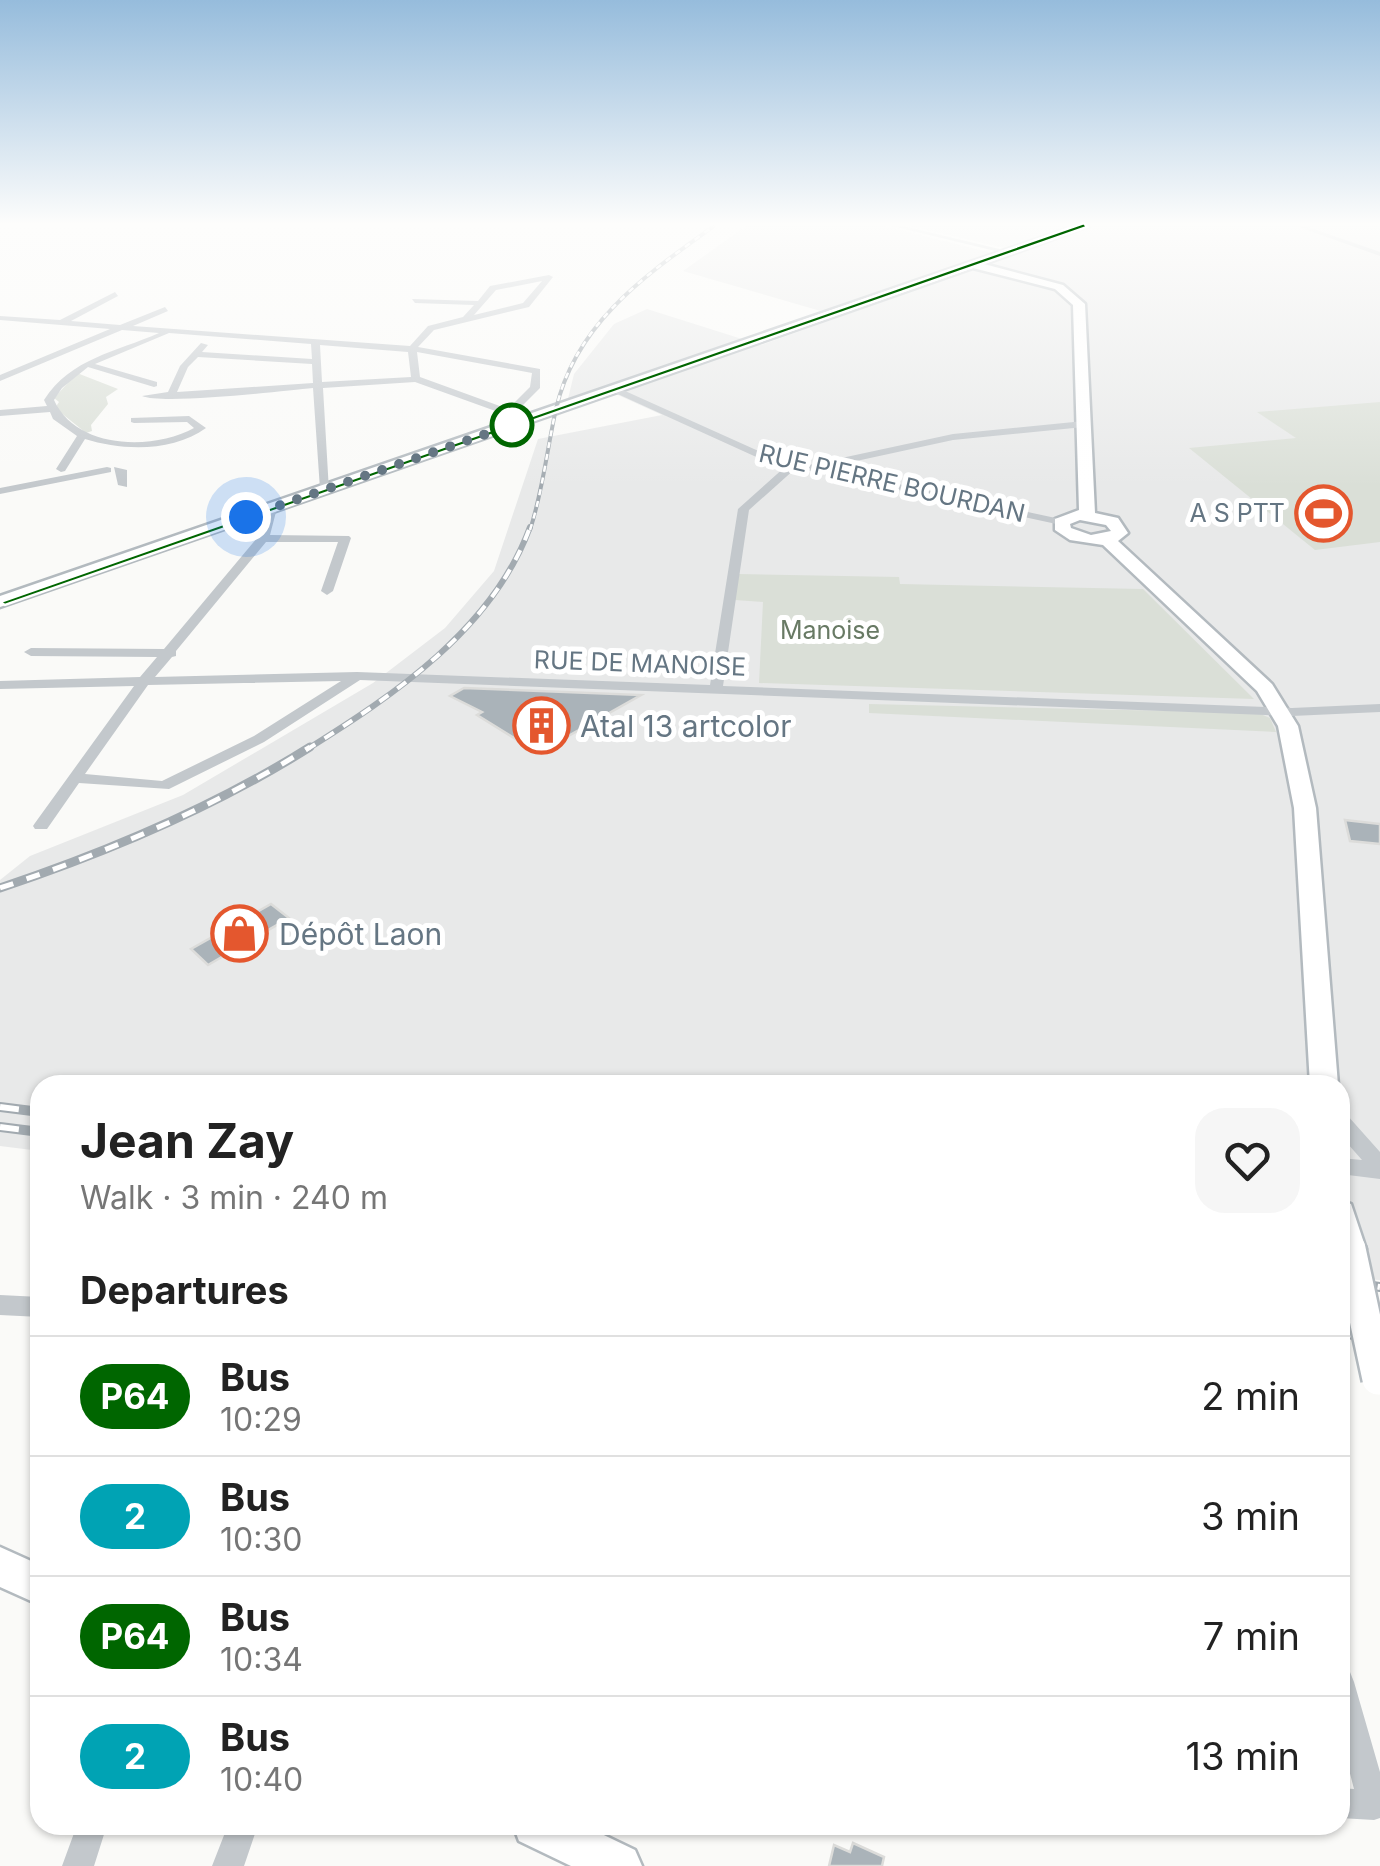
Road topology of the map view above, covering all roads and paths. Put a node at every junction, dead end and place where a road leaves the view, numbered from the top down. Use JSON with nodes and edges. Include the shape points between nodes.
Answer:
{"nodes":[{"id":1,"x":80,"y":313,"type":"edge"},
{"id":2,"x":157,"y":313,"type":"edge"},
{"id":3,"x":471,"y":313,"type":"edge"},
{"id":4,"x":491,"y":313,"type":"edge"},
{"id":5,"x":835,"y":313,"type":"edge"},
{"id":6,"x":1080,"y":313,"type":"edge"},
{"id":7,"x":1,"y":318,"type":"edge"},
{"id":8,"x":466,"y":319,"type":"junction"},
{"id":9,"x":62,"y":323,"type":"junction"},
{"id":10,"x":127,"y":328,"type":"junction"},
{"id":11,"x":167,"y":332,"type":"junction"},
{"id":12,"x":213,"y":336,"type":"junction"},
{"id":13,"x":315,"y":342,"type":"junction"},
{"id":14,"x":412,"y":349,"type":"junction"},
{"id":15,"x":69,"y":350,"type":"junction"},
{"id":16,"x":196,"y":354,"type":"junction"},
{"id":17,"x":317,"y":362,"type":"junction"},
{"id":18,"x":0,"y":364,"type":"edge"},
{"id":19,"x":89,"y":364,"type":"junction"},
{"id":20,"x":0,"y":378,"type":"edge"},
{"id":21,"x":416,"y":379,"type":"junction"},
{"id":22,"x":154,"y":384,"type":"junction"},
{"id":23,"x":318,"y":387,"type":"junction"},
{"id":24,"x":173,"y":389,"type":"junction"},
{"id":25,"x":614,"y":390,"type":"junction"},
{"id":26,"x":147,"y":396,"type":"junction"},
{"id":27,"x":51,"y":409,"type":"junction"},
{"id":28,"x":0,"y":412,"type":"edge"},
{"id":29,"x":518,"y":416,"type":"junction"},
{"id":30,"x":176,"y":419,"type":"junction"},
{"id":31,"x":134,"y":420,"type":"junction"},
{"id":32,"x":1084,"y":424,"type":"junction"},
{"id":33,"x":81,"y":438,"type":"junction"},
{"id":34,"x":164,"y":441,"type":"junction"},
{"id":35,"x":119,"y":446,"type":"junction"},
{"id":36,"x":141,"y":450,"type":"dead end"},
{"id":37,"x":800,"y":467,"type":"junction"},
{"id":38,"x":111,"y":468,"type":"junction"},
{"id":39,"x":61,"y":469,"type":"dead end"},
{"id":40,"x":123,"y":486,"type":"dead end"},
{"id":41,"x":0,"y":490,"type":"edge"},
{"id":42,"x":325,"y":490,"type":"junction"},
{"id":43,"x":272,"y":508,"type":"junction"},
{"id":44,"x":1087,"y":515,"type":"junction"},
{"id":45,"x":1062,"y":522,"type":"junction"},
{"id":46,"x":263,"y":539,"type":"junction"},
{"id":47,"x":1108,"y":540,"type":"junction"},
{"id":48,"x":327,"y":591,"type":"dead end"},
{"id":49,"x":0,"y":602,"type":"edge"},
{"id":50,"x":31,"y":652,"type":"dead end"},
{"id":51,"x":171,"y":653,"type":"junction"},
{"id":52,"x":357,"y":676,"type":"junction"},
{"id":53,"x":146,"y":679,"type":"junction"},
{"id":54,"x":0,"y":685,"type":"edge"},
{"id":55,"x":716,"y":688,"type":"junction"},
{"id":56,"x":1380,"y":708,"type":"edge"},
{"id":57,"x":1279,"y":710,"type":"junction"},
{"id":58,"x":74,"y":778,"type":"junction"},
{"id":59,"x":40,"y":826,"type":"dead end"},
{"id":60,"x":1323,"y":1075,"type":"edge"},
{"id":61,"x":1350,"y":1133,"type":"edge"},
{"id":62,"x":1350,"y":1147,"type":"edge"},
{"id":63,"x":1378,"y":1165,"type":"edge"},
{"id":64,"x":1350,"y":1166,"type":"edge"},
{"id":65,"x":1350,"y":1249,"type":"edge"},
{"id":66,"x":0,"y":1305,"type":"edge"},
{"id":67,"x":30,"y":1307,"type":"edge"},
{"id":68,"x":1379,"y":1383,"type":"edge"},
{"id":69,"x":0,"y":1566,"type":"edge"},
{"id":70,"x":30,"y":1581,"type":"edge"},
{"id":71,"x":1350,"y":1718,"type":"edge"},
{"id":72,"x":1350,"y":1804,"type":"edge"},
{"id":73,"x":89,"y":1835,"type":"edge"},
{"id":74,"x":239,"y":1835,"type":"edge"},
{"id":75,"x":555,"y":1835,"type":"edge"},
{"id":76,"x":78,"y":1866,"type":"edge"},
{"id":77,"x":228,"y":1866,"type":"edge"},
{"id":78,"x":619,"y":1866,"type":"edge"}],
"edges":[{"from":1,"to":9,"type":"street"},
{"from":2,"to":10,"type":"street"},
{"from":3,"to":8,"type":"street"},
{"from":4,"to":8,"type":"street"},
{"from":5,"to":25,"type":"street"},
{"from":6,"to":32,"type":"street"},
{"from":7,"to":9,"type":"street"},
{"from":8,"to":14,"type":"street","via":[[431,328]]},
{"from":9,"to":10,"type":"street"},
{"from":10,"to":11,"type":"street"},
{"from":10,"to":15,"type":"street"},
{"from":11,"to":12,"type":"street"},
{"from":11,"to":19,"type":"street"},
{"from":12,"to":13,"type":"street"},
{"from":12,"to":16,"type":"street"},
{"from":13,"to":14,"type":"street"},
{"from":13,"to":17,"type":"street"},
{"from":14,"to":21,"type":"street"},
{"from":14,"to":29,"type":"street","via":[[537,371]]},
{"from":15,"to":18,"type":"street"},
{"from":15,"to":20,"type":"street"},
{"from":16,"to":17,"type":"street"},
{"from":16,"to":24,"type":"street"},
{"from":17,"to":23,"type":"street"},
{"from":19,"to":22,"type":"street"},
{"from":19,"to":27,"type":"street","via":[[56,386]]},
{"from":21,"to":23,"type":"street"},
{"from":21,"to":29,"type":"street"},
{"from":22,"to":24,"type":"street"},
{"from":22,"to":26,"type":"street"},
{"from":23,"to":24,"type":"street"},
{"from":23,"to":42,"type":"street"},
{"from":24,"to":26,"type":"street"},
{"from":25,"to":29,"type":"street"},
{"from":25,"to":37,"type":"street","name":"RUE PIERRE BOURDAN"},
{"from":26,"to":31,"type":"street"},
{"from":27,"to":28,"type":"street"},
{"from":27,"to":33,"type":"street"},
{"from":29,"to":42,"type":"street"},
{"from":30,"to":31,"type":"street"},
{"from":30,"to":34,"type":"street"},
{"from":30,"to":34,"type":"street","via":[[201,428]]},
{"from":31,"to":35,"type":"street"},
{"from":32,"to":37,"type":"street","via":[[953,438]]},
{"from":32,"to":44,"type":"street"},
{"from":33,"to":35,"type":"street"},
{"from":33,"to":39,"type":"street"},
{"from":34,"to":35,"type":"street"},
{"from":35,"to":36,"type":"street"},
{"from":35,"to":38,"type":"street"},
{"from":37,"to":45,"type":"street","name":"RUE PIERRE BOURDAN"},
{"from":37,"to":55,"type":"street","via":[[744,509]]},
{"from":38,"to":40,"type":"street","via":[[122,470]]},
{"from":38,"to":41,"type":"street"},
{"from":42,"to":43,"type":"street"},
{"from":43,"to":46,"type":"street"},
{"from":43,"to":49,"type":"street"},
{"from":44,"to":45,"type":"street"},
{"from":44,"to":47,"type":"street","via":[[1120,527]]},
{"from":45,"to":47,"type":"street","via":[[1062,530],[1074,536]]},
{"from":46,"to":48,"type":"street","via":[[347,532]]},
{"from":46,"to":51,"type":"street"},
{"from":47,"to":57,"type":"street","via":[[1251,674]]},
{"from":50,"to":51,"type":"street"},
{"from":51,"to":53,"type":"street"},
{"from":52,"to":53,"type":"street","name":"RUE DE MANOISE"},
{"from":52,"to":55,"type":"street","name":"RUE DE MANOISE"},
{"from":52,"to":58,"type":"street","via":[[259,738],[164,786]]},
{"from":53,"to":54,"type":"street","name":"RUE DE MANOISE"},
{"from":53,"to":58,"type":"street"},
{"from":55,"to":57,"type":"street","name":"RUE DE MANOISE"},
{"from":56,"to":57,"type":"street","name":"RUE DE MANOISE"},
{"from":57,"to":60,"type":"street","via":[[1292,738],[1305,808]]},
{"from":58,"to":59,"type":"street"},
{"from":61,"to":63,"type":"street"},
{"from":62,"to":63,"type":"street"},
{"from":63,"to":64,"type":"street"},
{"from":65,"to":68,"type":"street","bridge":true},
{"from":66,"to":67,"type":"street"},
{"from":69,"to":70,"type":"street"},
{"from":71,"to":72,"type":"street","via":[[1374,1806]]},
{"from":73,"to":76,"type":"street"},
{"from":74,"to":77,"type":"street"},
{"from":75,"to":78,"type":"street"}]}
